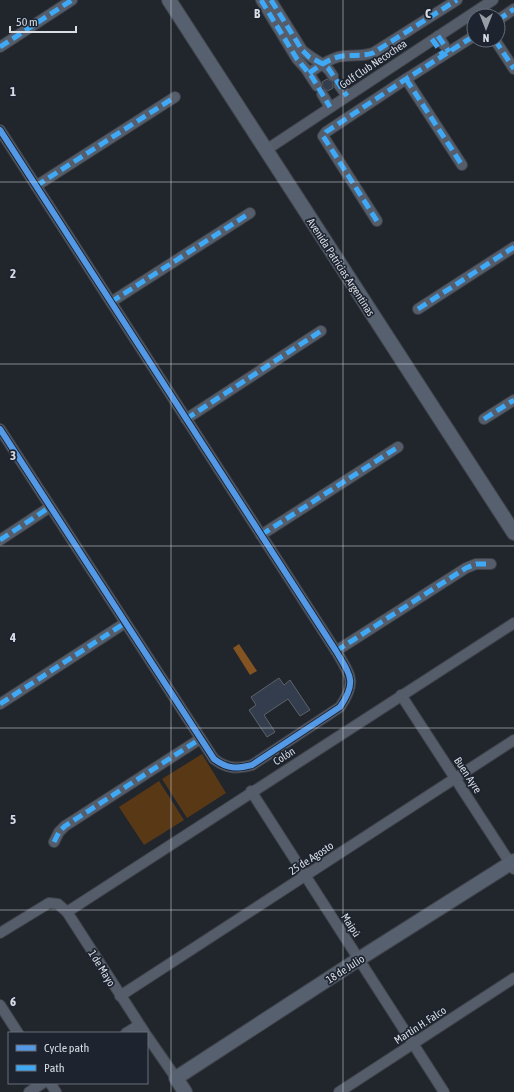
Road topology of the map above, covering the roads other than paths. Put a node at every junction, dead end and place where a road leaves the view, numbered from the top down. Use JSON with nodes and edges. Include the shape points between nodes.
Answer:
{"nodes":[{"id":1,"x":72,"y":0,"type":"edge"},
{"id":2,"x":169,"y":0,"type":"edge"},
{"id":3,"x":261,"y":0,"type":"edge"},
{"id":4,"x":271,"y":0,"type":"edge"},
{"id":5,"x":457,"y":0,"type":"edge"},
{"id":6,"x":493,"y":0,"type":"edge"},
{"id":7,"x":435,"y":37,"type":"junction"},
{"id":8,"x":466,"y":40,"type":"edge"},
{"id":9,"x":0,"y":47,"type":"edge"},
{"id":10,"x":500,"y":48,"type":"edge"},
{"id":11,"x":444,"y":50,"type":"junction"},
{"id":12,"x":323,"y":64,"type":"junction"},
{"id":13,"x":514,"y":69,"type":"edge"},
{"id":14,"x":309,"y":72,"type":"junction"},
{"id":15,"x":333,"y":76,"type":"dead end"},
{"id":16,"x":406,"y":79,"type":"junction"},
{"id":17,"x":339,"y":85,"type":"dead end"},
{"id":18,"x":347,"y":96,"type":"junction"},
{"id":19,"x":176,"y":97,"type":"dead end"},
{"id":20,"x":330,"y":107,"type":"junction"},
{"id":21,"x":0,"y":130,"type":"edge"},
{"id":22,"x":266,"y":150,"type":"junction"},
{"id":23,"x":462,"y":165,"type":"dead end"},
{"id":24,"x":36,"y":186,"type":"junction"},
{"id":25,"x":250,"y":213,"type":"dead end"},
{"id":26,"x":377,"y":221,"type":"dead end"},
{"id":27,"x":514,"y":247,"type":"edge"},
{"id":28,"x":111,"y":302,"type":"junction"},
{"id":29,"x":418,"y":309,"type":"dead end"},
{"id":30,"x":321,"y":331,"type":"dead end"},
{"id":31,"x":514,"y":400,"type":"edge"},
{"id":32,"x":186,"y":418,"type":"junction"},
{"id":33,"x":484,"y":419,"type":"dead end"},
{"id":34,"x":0,"y":429,"type":"edge"},
{"id":35,"x":398,"y":447,"type":"dead end"},
{"id":36,"x":50,"y":507,"type":"junction"},
{"id":37,"x":514,"y":533,"type":"edge"},
{"id":38,"x":261,"y":535,"type":"junction"},
{"id":39,"x":0,"y":540,"type":"edge"},
{"id":40,"x":491,"y":564,"type":"dead end"},
{"id":41,"x":514,"y":622,"type":"edge"},
{"id":42,"x":125,"y":623,"type":"junction"},
{"id":43,"x":336,"y":651,"type":"junction"},
{"id":44,"x":401,"y":695,"type":"junction"},
{"id":45,"x":0,"y":704,"type":"edge"},
{"id":46,"x":200,"y":739,"type":"junction"},
{"id":47,"x":514,"y":740,"type":"edge"},
{"id":48,"x":456,"y":779,"type":"junction"},
{"id":49,"x":251,"y":792,"type":"junction"},
{"id":50,"x":54,"y":842,"type":"dead end"},
{"id":51,"x":513,"y":864,"type":"edge"},
{"id":52,"x":305,"y":876,"type":"junction"},
{"id":53,"x":67,"y":912,"type":"junction"},
{"id":54,"x":0,"y":933,"type":"edge"},
{"id":55,"x":359,"y":959,"type":"junction"},
{"id":56,"x":514,"y":978,"type":"edge"},
{"id":57,"x":120,"y":996,"type":"junction"},
{"id":58,"x":0,"y":1005,"type":"edge"},
{"id":59,"x":142,"y":1029,"type":"edge"},
{"id":60,"x":17,"y":1032,"type":"edge"},
{"id":61,"x":130,"y":1032,"type":"edge"},
{"id":62,"x":148,"y":1037,"type":"edge"},
{"id":63,"x":414,"y":1044,"type":"junction"},
{"id":64,"x":176,"y":1078,"type":"junction"},
{"id":65,"x":41,"y":1084,"type":"edge"},
{"id":66,"x":28,"y":1092,"type":"edge"},
{"id":67,"x":185,"y":1092,"type":"edge"},
{"id":68,"x":339,"y":1092,"type":"edge"},
{"id":69,"x":444,"y":1092,"type":"edge"}],
"edges":[{"from":1,"to":9,"type":"street"},
{"from":2,"to":22,"type":"street","name":"Avenida Patricias Argentinas"},
{"from":3,"to":14,"type":"street","via":[[297,59]]},
{"from":4,"to":12,"type":"street","via":[[302,50]]},
{"from":5,"to":12,"type":"street","via":[[373,53],[339,57]]},
{"from":6,"to":7,"type":"street","name":"Golf Club Necochea"},
{"from":7,"to":11,"type":"street"},
{"from":7,"to":18,"type":"street","name":"Golf Club Necochea"},
{"from":8,"to":11,"type":"street"},
{"from":10,"to":13,"type":"street"},
{"from":11,"to":16,"type":"street"},
{"from":12,"to":14,"type":"street"},
{"from":12,"to":15,"type":"street"},
{"from":14,"to":20,"type":"street"},
{"from":16,"to":23,"type":"street"},
{"from":16,"to":26,"type":"street","via":[[323,136]]},
{"from":17,"to":18,"type":"street"},
{"from":18,"to":20,"type":"street","name":"Golf Club Necochea"},
{"from":19,"to":24,"type":"street"},
{"from":20,"to":22,"type":"street","name":"Golf Club Necochea"},
{"from":21,"to":24,"type":"street"},
{"from":22,"to":37,"type":"street","name":"Avenida Patricias Argentinas"},
{"from":24,"to":28,"type":"street"},
{"from":25,"to":28,"type":"street"},
{"from":27,"to":29,"type":"street"},
{"from":28,"to":32,"type":"street"},
{"from":30,"to":32,"type":"street"},
{"from":31,"to":33,"type":"street"},
{"from":32,"to":38,"type":"street"},
{"from":34,"to":36,"type":"street"},
{"from":35,"to":38,"type":"street"},
{"from":36,"to":39,"type":"street"},
{"from":36,"to":42,"type":"street"},
{"from":38,"to":43,"type":"street"},
{"from":40,"to":43,"type":"street","via":[[476,564],[466,568]]},
{"from":41,"to":44,"type":"street","name":"Colón"},
{"from":42,"to":45,"type":"street"},
{"from":42,"to":46,"type":"street"},
{"from":43,"to":46,"type":"street","via":[[349,673],[351,685],[348,696],[340,707],[252,764],[231,768],[221,764],[214,759]]},
{"from":44,"to":48,"type":"street","name":"Buen Ayre"},
{"from":44,"to":49,"type":"street","name":"Colón"},
{"from":46,"to":50,"type":"street","via":[[65,826]]},
{"from":47,"to":48,"type":"street","name":"25 de Agosto"},
{"from":48,"to":51,"type":"street","name":"Buen Ayre"},
{"from":48,"to":52,"type":"street","name":"25 de Agosto"},
{"from":49,"to":52,"type":"street","name":"Maipú"},
{"from":49,"to":53,"type":"street","name":"Colón"},
{"from":51,"to":55,"type":"street","name":"18 de Julio"},
{"from":52,"to":55,"type":"street","name":"Maipú"},
{"from":52,"to":57,"type":"street","name":"25 de Agosto"},
{"from":53,"to":54,"type":"street","name":"1 de Mayo","via":[[58,904],[49,903]]},
{"from":53,"to":57,"type":"street","name":"1 de Mayo"},
{"from":55,"to":63,"type":"street","name":"Maipú"},
{"from":55,"to":64,"type":"street","name":"18 de Julio"},
{"from":56,"to":63,"type":"street","name":"Martín H. Falco"},
{"from":57,"to":59,"type":"street","name":"1 de Mayo"},
{"from":58,"to":60,"type":"street"},
{"from":59,"to":61,"type":"street"},
{"from":62,"to":64,"type":"street"},
{"from":63,"to":68,"type":"street","name":"Martín H. Falco"},
{"from":63,"to":69,"type":"street","name":"Maipú"},
{"from":64,"to":67,"type":"street"},
{"from":65,"to":66,"type":"street"}]}
